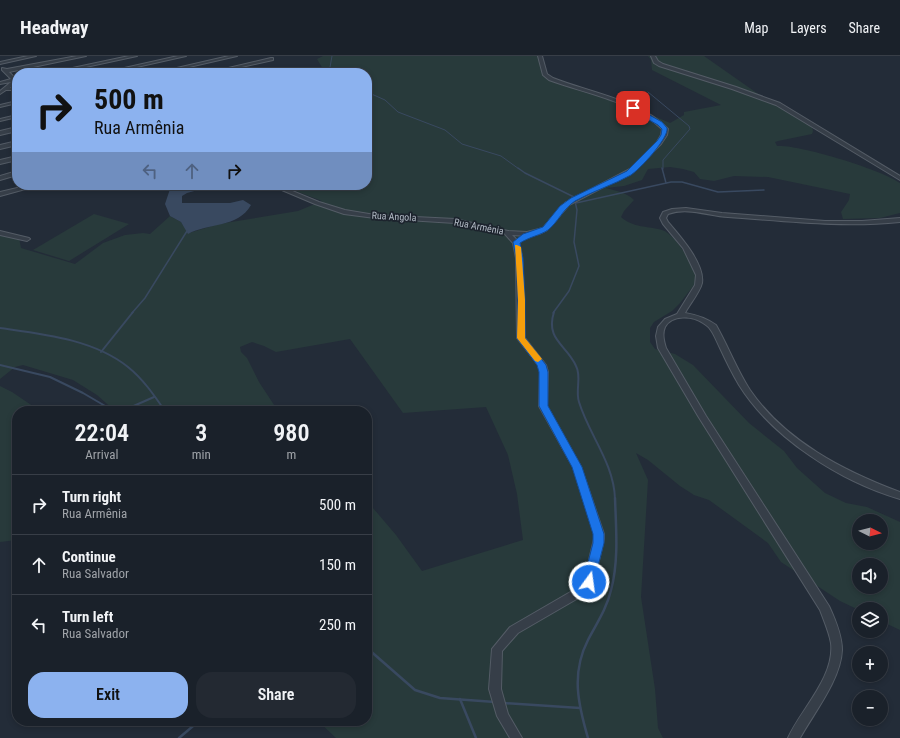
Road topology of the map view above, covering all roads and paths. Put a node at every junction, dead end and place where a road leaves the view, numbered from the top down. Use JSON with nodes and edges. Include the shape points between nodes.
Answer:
{"nodes":[{"id":1,"x":34,"y":56,"type":"edge"},
{"id":2,"x":84,"y":56,"type":"edge"},
{"id":3,"x":135,"y":56,"type":"edge"},
{"id":4,"x":184,"y":56,"type":"edge"},
{"id":5,"x":235,"y":56,"type":"edge"},
{"id":6,"x":540,"y":56,"type":"edge"},
{"id":7,"x":653,"y":56,"type":"edge"},
{"id":8,"x":169,"y":57,"type":"edge"},
{"id":9,"x":271,"y":59,"type":"dead end"},
{"id":10,"x":0,"y":63,"type":"edge"},
{"id":11,"x":184,"y":67,"type":"junction"},
{"id":12,"x":26,"y":68,"type":"edge"},
{"id":13,"x":78,"y":68,"type":"edge"},
{"id":14,"x":124,"y":68,"type":"edge"},
{"id":15,"x":180,"y":68,"type":"edge"},
{"id":16,"x":232,"y":68,"type":"edge"},
{"id":17,"x":12,"y":71,"type":"edge"},
{"id":18,"x":6,"y":72,"type":"junction"},
{"id":19,"x":12,"y":77,"type":"edge"},
{"id":20,"x":12,"y":82,"type":"edge"},
{"id":21,"x":0,"y":83,"type":"edge"},
{"id":22,"x":12,"y":84,"type":"edge"},
{"id":23,"x":5,"y":89,"type":"junction"},
{"id":24,"x":12,"y":89,"type":"edge"},
{"id":25,"x":0,"y":94,"type":"edge"},
{"id":26,"x":12,"y":103,"type":"edge"},
{"id":27,"x":0,"y":106,"type":"edge"},
{"id":28,"x":12,"y":117,"type":"edge"},
{"id":29,"x":0,"y":120,"type":"edge"},
{"id":30,"x":12,"y":130,"type":"edge"},
{"id":31,"x":0,"y":133,"type":"edge"},
{"id":32,"x":12,"y":144,"type":"edge"},
{"id":33,"x":0,"y":147,"type":"edge"},
{"id":34,"x":12,"y":159,"type":"edge"},
{"id":35,"x":0,"y":162,"type":"edge"},
{"id":36,"x":12,"y":175,"type":"edge"},
{"id":37,"x":0,"y":178,"type":"edge"},
{"id":38,"x":900,"y":178,"type":"edge"},
{"id":39,"x":16,"y":190,"type":"edge"},
{"id":40,"x":286,"y":190,"type":"edge"},
{"id":41,"x":0,"y":194,"type":"edge"},
{"id":42,"x":432,"y":218,"type":"joint"},
{"id":43,"x":900,"y":220,"type":"edge"},
{"id":44,"x":505,"y":231,"type":"junction"},
{"id":45,"x":0,"y":233,"type":"edge"},
{"id":46,"x":530,"y":233,"type":"junction"},
{"id":47,"x":27,"y":239,"type":"dead end"},
{"id":48,"x":516,"y":242,"type":"junction"},
{"id":49,"x":680,"y":315,"type":"junction"},
{"id":50,"x":900,"y":496,"type":"edge"},
{"id":51,"x":516,"y":738,"type":"edge"},
{"id":52,"x":794,"y":738,"type":"edge"}],
"edges":[{"from":1,"to":10,"type":"street"},
{"from":2,"to":12,"type":"street"},
{"from":3,"to":13,"type":"street"},
{"from":4,"to":8,"type":"street"},
{"from":5,"to":11,"type":"street"},
{"from":6,"to":46,"type":"street","name":"Rua Armênia","via":[[546,75],[633,108],[665,129],[659,143],[632,170],[584,194],[563,207],[545,229]]},
{"from":7,"to":38,"type":"street","via":[[661,65],[778,104]]},
{"from":8,"to":11,"type":"street"},
{"from":8,"to":14,"type":"street"},
{"from":9,"to":16,"type":"street"},
{"from":10,"to":18,"type":"street"},
{"from":11,"to":15,"type":"street"},
{"from":17,"to":18,"type":"street"},
{"from":18,"to":19,"type":"street"},
{"from":20,"to":21,"type":"street"},
{"from":22,"to":23,"type":"street"},
{"from":23,"to":24,"type":"street"},
{"from":23,"to":25,"type":"street"},
{"from":26,"to":27,"type":"street"},
{"from":28,"to":29,"type":"street"},
{"from":30,"to":31,"type":"street"},
{"from":32,"to":33,"type":"street"},
{"from":34,"to":35,"type":"street"},
{"from":36,"to":37,"type":"street"},
{"from":39,"to":41,"type":"street"},
{"from":40,"to":42,"type":"street","name":"Rua Angola","via":[[336,210],[356,214]]},
{"from":42,"to":44,"type":"street","name":"Rua Armênia"},
{"from":43,"to":49,"type":"street","via":[[858,224],[752,218],[689,209],[665,213],[665,223],[686,248],[699,275],[698,285]]},
{"from":44,"to":46,"type":"street","name":"Rua Armênia"},
{"from":44,"to":48,"type":"street"},
{"from":45,"to":47,"type":"street"},
{"from":46,"to":48,"type":"street"},
{"from":48,"to":51,"type":"street","via":[[522,300],[521,338],[542,365],[543,406],[577,467],[599,543],[589,582],[584,590],[519,627],[497,649],[495,689],[503,716]]},
{"from":49,"to":50,"type":"street","via":[[692,315],[707,321],[748,392],[776,426],[791,439],[859,480]]},
{"from":49,"to":52,"type":"street","via":[[665,322],[660,330],[659,340],[662,348],[702,416],[825,609],[834,632],[836,653],[831,673]]}]}
